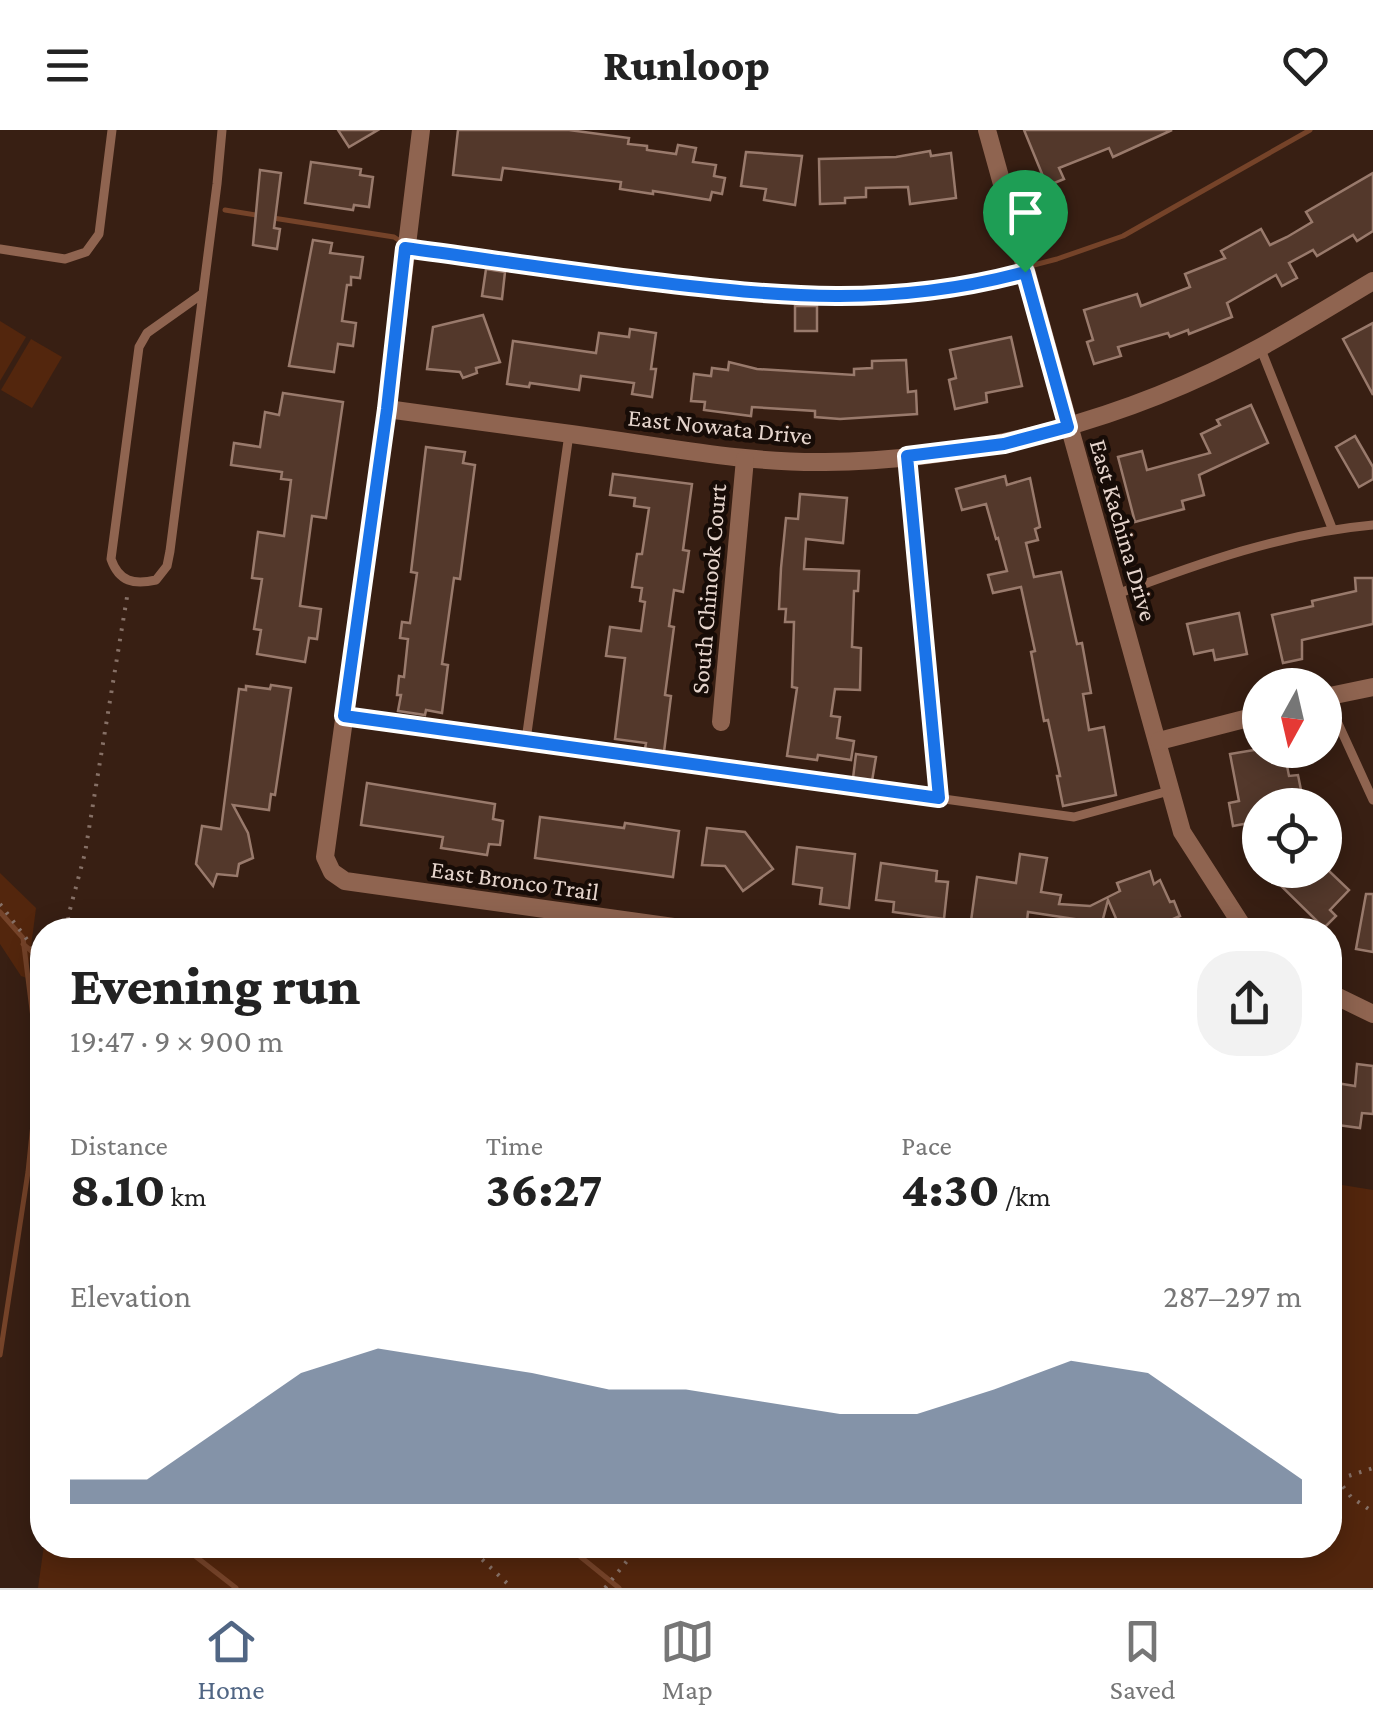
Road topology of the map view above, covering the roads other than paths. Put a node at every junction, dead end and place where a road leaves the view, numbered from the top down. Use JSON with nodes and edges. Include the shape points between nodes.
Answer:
{"nodes":[{"id":1,"x":112,"y":130,"type":"edge"},
{"id":2,"x":222,"y":130,"type":"edge"},
{"id":3,"x":421,"y":130,"type":"edge"},
{"id":4,"x":987,"y":130,"type":"edge"},
{"id":5,"x":405,"y":248,"type":"junction"},
{"id":6,"x":0,"y":249,"type":"edge"},
{"id":7,"x":1025,"y":272,"type":"junction"},
{"id":8,"x":1373,"y":282,"type":"edge"},
{"id":9,"x":202,"y":294,"type":"junction"},
{"id":10,"x":1260,"y":348,"type":"junction"},
{"id":11,"x":387,"y":409,"type":"junction"},
{"id":12,"x":1068,"y":427,"type":"junction"},
{"id":13,"x":568,"y":434,"type":"junction"},
{"id":14,"x":907,"y":456,"type":"junction"},
{"id":15,"x":744,"y":459,"type":"junction"},
{"id":16,"x":1373,"y":525,"type":"edge"},
{"id":17,"x":1332,"y":528,"type":"junction"},
{"id":18,"x":1116,"y":594,"type":"junction"},
{"id":19,"x":1373,"y":686,"type":"edge"},
{"id":20,"x":1342,"y":693,"type":"edge"},
{"id":21,"x":344,"y":716,"type":"junction"},
{"id":22,"x":1242,"y":720,"type":"edge"},
{"id":23,"x":721,"y":722,"type":"dead end"},
{"id":24,"x":1342,"y":732,"type":"edge"},
{"id":25,"x":526,"y":740,"type":"junction"},
{"id":26,"x":1159,"y":741,"type":"junction"},
{"id":27,"x":1172,"y":790,"type":"junction"},
{"id":28,"x":939,"y":798,"type":"junction"},
{"id":29,"x":1373,"y":800,"type":"edge"},
{"id":30,"x":609,"y":918,"type":"edge"},
{"id":31,"x":1233,"y":918,"type":"edge"},
{"id":32,"x":1342,"y":999,"type":"edge"},
{"id":33,"x":1373,"y":1014,"type":"edge"}],
"edges":[{"from":1,"to":6,"type":"lane","via":[[99,234],[86,252],[65,259]]},
{"from":2,"to":9,"type":"lane"},
{"from":3,"to":5,"type":"street"},
{"from":4,"to":7,"type":"street","name":"East Kachina Drive"},
{"from":5,"to":7,"type":"lane","via":[[766,296],[938,290]]},
{"from":5,"to":11,"type":"street"},
{"from":7,"to":12,"type":"street","name":"East Kachina Drive"},
{"from":8,"to":10,"type":"street","name":"East Nowata Drive"},
{"from":9,"to":9,"type":"lane","via":[[147,333],[139,347],[111,559],[130,582],[156,580],[167,566]]},
{"from":10,"to":12,"type":"street","name":"East Nowata Drive"},
{"from":10,"to":17,"type":"lane"},
{"from":11,"to":13,"type":"street","name":"East Nowata Drive"},
{"from":11,"to":21,"type":"street"},
{"from":12,"to":14,"type":"street","name":"East Nowata Drive","via":[[1004,444]]},
{"from":12,"to":18,"type":"street","name":"East Kachina Drive"},
{"from":13,"to":15,"type":"street","name":"East Nowata Drive"},
{"from":13,"to":25,"type":"lane"},
{"from":14,"to":15,"type":"street","name":"East Nowata Drive"},
{"from":14,"to":28,"type":"lane"},
{"from":15,"to":23,"type":"street","name":"South Chinook Court"},
{"from":16,"to":17,"type":"lane"},
{"from":17,"to":18,"type":"lane","via":[[1225,554]]},
{"from":18,"to":26,"type":"street","name":"East Kachina Drive"},
{"from":19,"to":20,"type":"street"},
{"from":21,"to":25,"type":"lane"},
{"from":21,"to":30,"type":"street","name":"East Bronco Trail","via":[[325,857],[332,872],[345,881]]},
{"from":22,"to":26,"type":"street"},
{"from":24,"to":29,"type":"lane"},
{"from":25,"to":28,"type":"lane"},
{"from":26,"to":27,"type":"street","name":"East Kachina Drive"},
{"from":27,"to":28,"type":"lane","via":[[1074,818]]},
{"from":27,"to":31,"type":"street","name":"East Kachina Drive","via":[[1182,832]]},
{"from":32,"to":33,"type":"street"}]}
